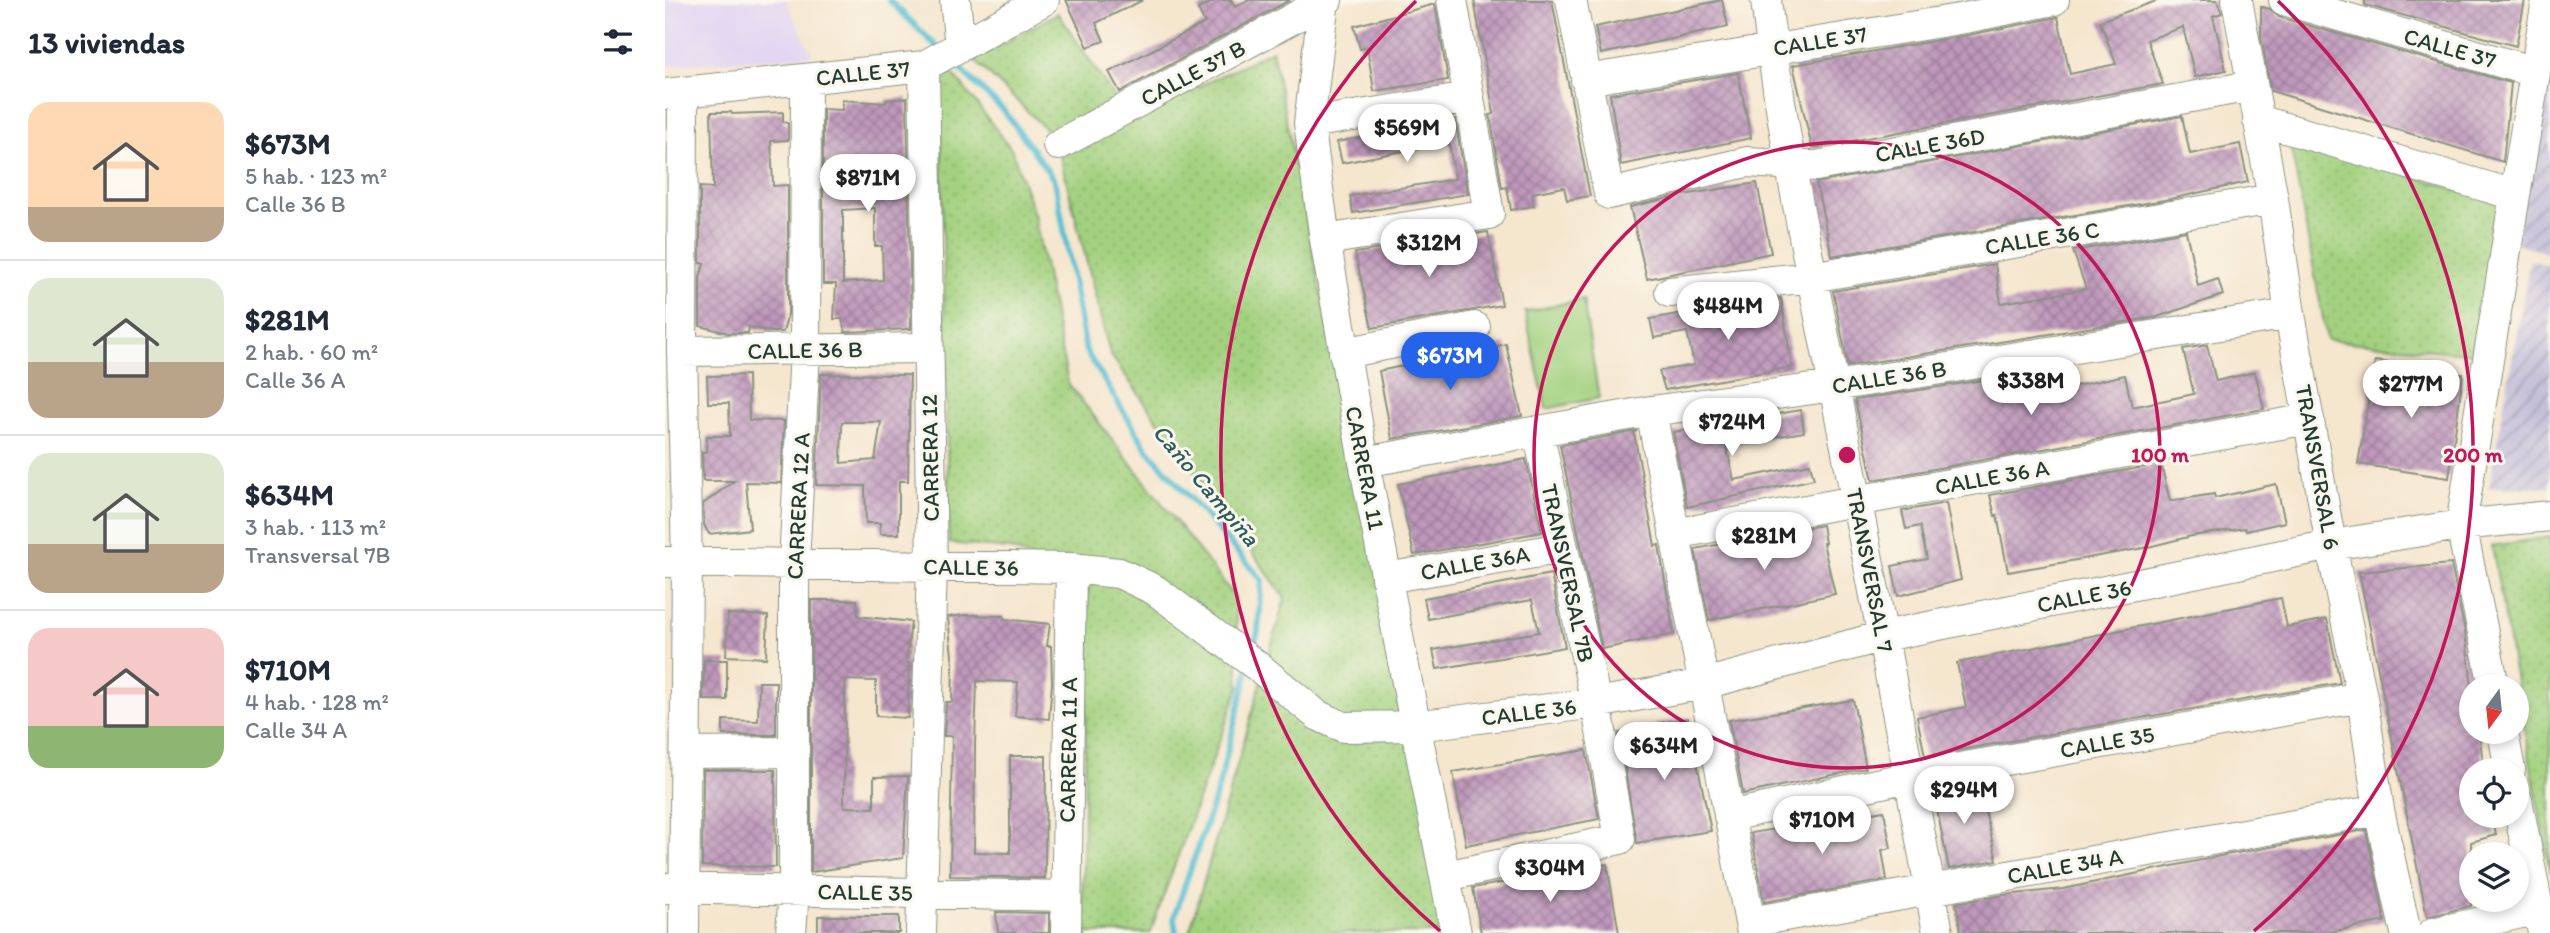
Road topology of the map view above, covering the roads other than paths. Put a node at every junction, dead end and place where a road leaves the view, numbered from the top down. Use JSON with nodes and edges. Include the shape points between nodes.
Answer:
{"nodes":[{"id":1,"x":955,"y":0,"type":"edge"},
{"id":2,"x":1045,"y":0,"type":"edge"},
{"id":3,"x":1327,"y":0,"type":"edge"},
{"id":4,"x":1453,"y":0,"type":"edge"},
{"id":5,"x":1571,"y":0,"type":"edge"},
{"id":6,"x":1766,"y":0,"type":"edge"},
{"id":7,"x":2054,"y":0,"type":"edge"},
{"id":8,"x":2237,"y":0,"type":"edge"},
{"id":9,"x":2284,"y":0,"type":"edge"},
{"id":10,"x":2547,"y":0,"type":"edge"},
{"id":11,"x":1963,"y":9,"type":"edge"},
{"id":12,"x":1772,"y":48,"type":"junction"},
{"id":13,"x":942,"y":56,"type":"junction"},
{"id":14,"x":2535,"y":72,"type":"junction"},
{"id":15,"x":806,"y":79,"type":"junction"},
{"id":16,"x":1586,"y":80,"type":"junction"},
{"id":17,"x":2251,"y":86,"type":"junction"},
{"id":18,"x":674,"y":94,"type":"edge"},
{"id":19,"x":1469,"y":97,"type":"junction"},
{"id":20,"x":2258,"y":120,"type":"junction"},
{"id":21,"x":1309,"y":123,"type":"junction"},
{"id":22,"x":1059,"y":145,"type":"dead end"},
{"id":23,"x":1790,"y":165,"type":"junction"},
{"id":24,"x":2515,"y":195,"type":"junction"},
{"id":25,"x":2273,"y":200,"type":"junction"},
{"id":26,"x":1325,"y":240,"type":"junction"},
{"id":27,"x":1811,"y":277,"type":"junction"},
{"id":28,"x":674,"y":287,"type":"edge"},
{"id":29,"x":1670,"y":292,"type":"dead end"},
{"id":30,"x":2290,"y":314,"type":"junction"},
{"id":31,"x":1475,"y":327,"type":"dead end"},
{"id":32,"x":928,"y":348,"type":"junction"},
{"id":33,"x":805,"y":349,"type":"junction"},
{"id":34,"x":682,"y":351,"type":"junction"},
{"id":35,"x":1344,"y":353,"type":"junction"},
{"id":36,"x":1833,"y":386,"type":"junction"},
{"id":37,"x":1651,"y":411,"type":"junction"},
{"id":38,"x":2309,"y":419,"type":"junction"},
{"id":39,"x":1538,"y":431,"type":"junction"},
{"id":40,"x":1364,"y":462,"type":"junction"},
{"id":41,"x":1856,"y":501,"type":"junction"},
{"id":42,"x":2550,"y":516,"type":"edge"},
{"id":43,"x":2461,"y":525,"type":"junction"},
{"id":44,"x":1674,"y":534,"type":"junction"},
{"id":45,"x":2332,"y":545,"type":"junction"},
{"id":46,"x":1563,"y":548,"type":"junction"},
{"id":47,"x":676,"y":563,"type":"edge"},
{"id":48,"x":794,"y":564,"type":"junction"},
{"id":49,"x":932,"y":566,"type":"junction"},
{"id":50,"x":1071,"y":568,"type":"junction"},
{"id":51,"x":1386,"y":578,"type":"junction"},
{"id":52,"x":1884,"y":636,"type":"junction"},
{"id":53,"x":2492,"y":674,"type":"edge"},
{"id":54,"x":1704,"y":684,"type":"junction"},
{"id":55,"x":2362,"y":697,"type":"junction"},
{"id":56,"x":1596,"y":703,"type":"junction"},
{"id":57,"x":1416,"y":726,"type":"junction"},
{"id":58,"x":794,"y":752,"type":"junction"},
{"id":59,"x":687,"y":753,"type":"junction"},
{"id":60,"x":1909,"y":777,"type":"junction"},
{"id":61,"x":2379,"y":810,"type":"junction"},
{"id":62,"x":1729,"y":816,"type":"junction"},
{"id":63,"x":2523,"y":828,"type":"edge"},
{"id":64,"x":1445,"y":876,"type":"junction"},
{"id":65,"x":676,"y":888,"type":"edge"},
{"id":66,"x":794,"y":890,"type":"junction"},
{"id":67,"x":1930,"y":890,"type":"junction"},
{"id":68,"x":922,"y":893,"type":"junction"},
{"id":69,"x":1066,"y":896,"type":"junction"},
{"id":70,"x":2541,"y":921,"type":"edge"},
{"id":71,"x":1751,"y":928,"type":"edge"},
{"id":72,"x":684,"y":933,"type":"edge"},
{"id":73,"x":791,"y":933,"type":"edge"},
{"id":74,"x":921,"y":933,"type":"edge"},
{"id":75,"x":1066,"y":933,"type":"edge"},
{"id":76,"x":1456,"y":933,"type":"edge"},
{"id":77,"x":1938,"y":933,"type":"edge"},
{"id":78,"x":2406,"y":933,"type":"edge"},
{"id":79,"x":2433,"y":933,"type":"edge"}],
"edges":[{"from":1,"to":13,"type":"street","name":"CARRERA 12"},
{"from":2,"to":13,"type":"street","name":"CALLE 37"},
{"from":3,"to":21,"type":"street","name":"CARRERA 11"},
{"from":3,"to":22,"type":"street","name":"CALLE 37 B"},
{"from":4,"to":19,"type":"street"},
{"from":5,"to":16,"type":"street"},
{"from":6,"to":12,"type":"street","name":"TRANSVERSAL 7"},
{"from":7,"to":11,"type":"street","name":"CALLE 37"},
{"from":8,"to":17,"type":"street","name":"TRANSVERSAL 6"},
{"from":9,"to":14,"type":"street","name":"CALLE 37"},
{"from":10,"to":14,"type":"street"},
{"from":11,"to":12,"type":"street","name":"CALLE 37"},
{"from":12,"to":16,"type":"street","name":"CALLE 37"},
{"from":12,"to":23,"type":"street","name":"TRANSVERSAL 7"},
{"from":13,"to":15,"type":"street","name":"CALLE 37"},
{"from":13,"to":32,"type":"street","name":"CARRERA 12"},
{"from":14,"to":24,"type":"street"},
{"from":15,"to":18,"type":"street","name":"CALLE 37"},
{"from":15,"to":33,"type":"street","name":"CARRERA 12 A"},
{"from":16,"to":23,"type":"street","name":"CALLE 36D","via":[[1609,194],[1747,162]]},
{"from":17,"to":20,"type":"street","name":"TRANSVERSAL 6"},
{"from":17,"to":23,"type":"street","name":"CALLE 36D","via":[[1816,166]]},
{"from":18,"to":28,"type":"street"},
{"from":19,"to":21,"type":"street"},
{"from":19,"to":26,"type":"street","via":[[1489,214]]},
{"from":20,"to":24,"type":"street"},
{"from":20,"to":25,"type":"street","name":"TRANSVERSAL 6"},
{"from":21,"to":26,"type":"street","name":"CARRERA 11"},
{"from":23,"to":27,"type":"street","name":"TRANSVERSAL 7"},
{"from":24,"to":43,"type":"street"},
{"from":25,"to":27,"type":"street","name":"CALLE 36 C"},
{"from":25,"to":30,"type":"street","name":"TRANSVERSAL 6"},
{"from":26,"to":35,"type":"street","name":"CARRERA 11"},
{"from":27,"to":29,"type":"street","name":"CALLE 36 C"},
{"from":27,"to":36,"type":"street","name":"TRANSVERSAL 7"},
{"from":28,"to":34,"type":"street"},
{"from":30,"to":36,"type":"street","name":"CALLE 36 B"},
{"from":30,"to":38,"type":"street","name":"TRANSVERSAL 6"},
{"from":31,"to":35,"type":"street"},
{"from":32,"to":33,"type":"street","name":"CALLE 36 B"},
{"from":32,"to":49,"type":"street","name":"CARRERA 12"},
{"from":33,"to":34,"type":"street","name":"CALLE 36 B"},
{"from":33,"to":48,"type":"street","name":"CARRERA 12 A"},
{"from":34,"to":47,"type":"street"},
{"from":35,"to":40,"type":"street","name":"CARRERA 11"},
{"from":36,"to":37,"type":"street","name":"CALLE 36 B"},
{"from":36,"to":41,"type":"street","name":"TRANSVERSAL 7"},
{"from":37,"to":39,"type":"street","name":"CALLE 36 B"},
{"from":37,"to":44,"type":"street"},
{"from":38,"to":41,"type":"street","name":"CALLE 36 A"},
{"from":38,"to":45,"type":"street","name":"TRANSVERSAL 6"},
{"from":39,"to":40,"type":"street","name":"CALLE 36 B"},
{"from":39,"to":46,"type":"street","name":"TRANSVERSAL 7B"},
{"from":40,"to":51,"type":"street","name":"CARRERA 11"},
{"from":41,"to":44,"type":"street","name":"CALLE 36 A"},
{"from":41,"to":52,"type":"street","name":"TRANSVERSAL 7"},
{"from":42,"to":43,"type":"street","name":"CALLE 36"},
{"from":43,"to":45,"type":"street","name":"CALLE 36"},
{"from":43,"to":53,"type":"street"},
{"from":44,"to":54,"type":"street"},
{"from":45,"to":52,"type":"street","name":"CALLE 36"},
{"from":45,"to":55,"type":"street","name":"TRANSVERSAL 6"},
{"from":46,"to":51,"type":"street","name":"CALLE 36A"},
{"from":46,"to":56,"type":"street","name":"TRANSVERSAL 7B"},
{"from":47,"to":48,"type":"street","name":"CALLE 36"},
{"from":47,"to":59,"type":"street"},
{"from":48,"to":49,"type":"street","name":"CALLE 36"},
{"from":48,"to":58,"type":"street","name":"CARRERA 12 A"},
{"from":49,"to":50,"type":"street","name":"CALLE 36"},
{"from":49,"to":68,"type":"street","name":"CARRERA 12"},
{"from":50,"to":57,"type":"street","name":"CALLE 36","via":[[1119,573],[1155,590],[1317,716],[1343,727]]},
{"from":50,"to":69,"type":"street","name":"CARRERA 11 A"},
{"from":51,"to":57,"type":"street","name":"CARRERA 11"},
{"from":52,"to":54,"type":"street","name":"CALLE 36"},
{"from":52,"to":60,"type":"street","name":"TRANSVERSAL 7"},
{"from":54,"to":56,"type":"street","name":"CALLE 36"},
{"from":54,"to":62,"type":"street"},
{"from":55,"to":60,"type":"street","name":"CALLE 35"},
{"from":55,"to":61,"type":"street","name":"TRANSVERSAL 6"},
{"from":56,"to":57,"type":"street","name":"CALLE 36"},
{"from":56,"to":64,"type":"street","name":"TRANSVERSAL 7B","via":[[1620,839]]},
{"from":57,"to":64,"type":"street","name":"CARRERA 11"},
{"from":58,"to":59,"type":"street"},
{"from":58,"to":66,"type":"street","name":"CARRERA 12 A"},
{"from":59,"to":65,"type":"street"},
{"from":60,"to":62,"type":"street","name":"CALLE 35"},
{"from":60,"to":67,"type":"street","name":"TRANSVERSAL 7"},
{"from":61,"to":67,"type":"street","name":"CALLE 34 A"},
{"from":61,"to":78,"type":"street","name":"TRANSVERSAL 6"},
{"from":62,"to":71,"type":"street"},
{"from":63,"to":70,"type":"street"},
{"from":64,"to":76,"type":"street","name":"CARRERA 11"},
{"from":65,"to":66,"type":"street","name":"CALLE 35"},
{"from":65,"to":72,"type":"street"},
{"from":66,"to":68,"type":"street","name":"CALLE 35"},
{"from":66,"to":73,"type":"street","name":"CARRERA 12 A"},
{"from":67,"to":71,"type":"street","name":"CALLE 34 A"},
{"from":67,"to":77,"type":"street","name":"TRANSVERSAL 7"},
{"from":68,"to":69,"type":"street","name":"CALLE 35"},
{"from":68,"to":74,"type":"street","name":"CARRERA 12"},
{"from":69,"to":75,"type":"street","name":"CARRERA 11 A"},
{"from":70,"to":79,"type":"street"}]}
